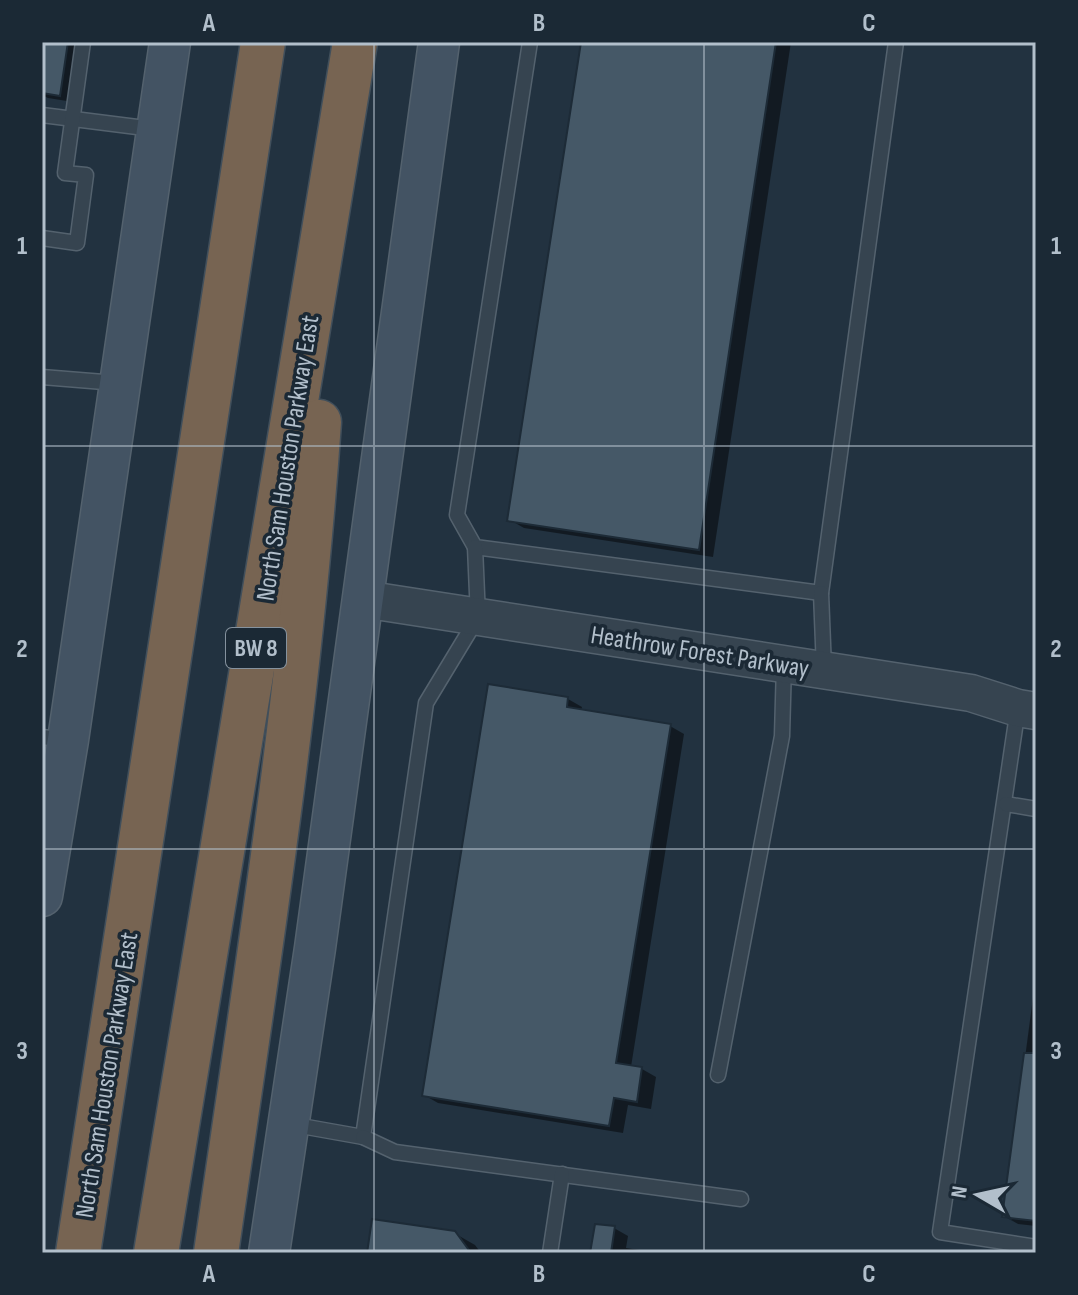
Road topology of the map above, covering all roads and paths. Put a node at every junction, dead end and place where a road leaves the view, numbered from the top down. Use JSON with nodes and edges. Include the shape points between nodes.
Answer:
{"nodes":[{"id":1,"x":83,"y":42,"type":"edge"},
{"id":2,"x":170,"y":42,"type":"edge"},
{"id":3,"x":263,"y":42,"type":"edge"},
{"id":4,"x":355,"y":42,"type":"edge"},
{"id":5,"x":439,"y":42,"type":"edge"},
{"id":6,"x":530,"y":42,"type":"edge"},
{"id":7,"x":896,"y":42,"type":"edge"},
{"id":8,"x":42,"y":115,"type":"edge"},
{"id":9,"x":72,"y":119,"type":"junction"},
{"id":10,"x":157,"y":129,"type":"junction"},
{"id":11,"x":337,"y":160,"type":"junction"},
{"id":12,"x":42,"y":238,"type":"edge"},
{"id":13,"x":42,"y":377,"type":"edge"},
{"id":14,"x":120,"y":383,"type":"junction"},
{"id":15,"x":475,"y":547,"type":"junction"},
{"id":16,"x":821,"y":593,"type":"junction"},
{"id":17,"x":363,"y":599,"type":"junction"},
{"id":18,"x":478,"y":617,"type":"junction"},
{"id":19,"x":784,"y":664,"type":"junction"},
{"id":20,"x":824,"y":670,"type":"junction"},
{"id":21,"x":1027,"y":710,"type":"edge"},
{"id":22,"x":55,"y":738,"type":"edge"},
{"id":23,"x":1006,"y":804,"type":"junction"},
{"id":24,"x":1036,"y":809,"type":"edge"},
{"id":25,"x":42,"y":896,"type":"edge"},
{"id":26,"x":718,"y":1075,"type":"dead end"},
{"id":27,"x":289,"y":1124,"type":"junction"},
{"id":28,"x":363,"y":1137,"type":"junction"},
{"id":29,"x":562,"y":1174,"type":"junction"},
{"id":30,"x":741,"y":1199,"type":"dead end"},
{"id":31,"x":1036,"y":1247,"type":"edge"},
{"id":32,"x":78,"y":1253,"type":"edge"},
{"id":33,"x":156,"y":1253,"type":"edge"},
{"id":34,"x":216,"y":1253,"type":"edge"},
{"id":35,"x":269,"y":1253,"type":"edge"},
{"id":36,"x":550,"y":1253,"type":"edge"}],
"edges":[{"from":1,"to":9,"type":"lane"},
{"from":2,"to":10,"type":"main road"},
{"from":3,"to":32,"type":"highway","name":"North Sam Houston Parkway East"},
{"from":4,"to":11,"type":"highway","name":"North Sam Houston Parkway East","number":"BW 8"},
{"from":5,"to":17,"type":"main road"},
{"from":6,"to":15,"type":"lane","via":[[457,515]]},
{"from":7,"to":16,"type":"lane"},
{"from":8,"to":9,"type":"lane"},
{"from":9,"to":10,"type":"lane"},
{"from":9,"to":12,"type":"lane","via":[[65,173],[86,175],[77,243]]},
{"from":10,"to":14,"type":"main road"},
{"from":11,"to":33,"type":"highway","name":"North Sam Houston Parkway East","number":"BW 8"},
{"from":11,"to":34,"type":"highway","via":[[310,547]]},
{"from":13,"to":14,"type":"lane"},
{"from":14,"to":22,"type":"main road"},
{"from":15,"to":16,"type":"lane"},
{"from":15,"to":18,"type":"lane"},
{"from":16,"to":20,"type":"lane"},
{"from":17,"to":18,"type":"street","name":"Heathrow Forest Parkway"},
{"from":17,"to":27,"type":"main road"},
{"from":18,"to":19,"type":"street","name":"Heathrow Forest Parkway"},
{"from":18,"to":28,"type":"lane","via":[[426,703]]},
{"from":19,"to":20,"type":"street","name":"Heathrow Forest Parkway"},
{"from":19,"to":26,"type":"lane","via":[[782,736]]},
{"from":20,"to":21,"type":"street","name":"Heathrow Forest Parkway","via":[[971,693]]},
{"from":21,"to":23,"type":"lane"},
{"from":22,"to":25,"type":"main road"},
{"from":23,"to":24,"type":"lane"},
{"from":23,"to":31,"type":"lane","via":[[940,1232]]},
{"from":27,"to":28,"type":"lane"},
{"from":27,"to":35,"type":"main road"},
{"from":28,"to":29,"type":"lane","via":[[395,1152]]},
{"from":29,"to":30,"type":"lane"},
{"from":29,"to":36,"type":"lane"}]}
